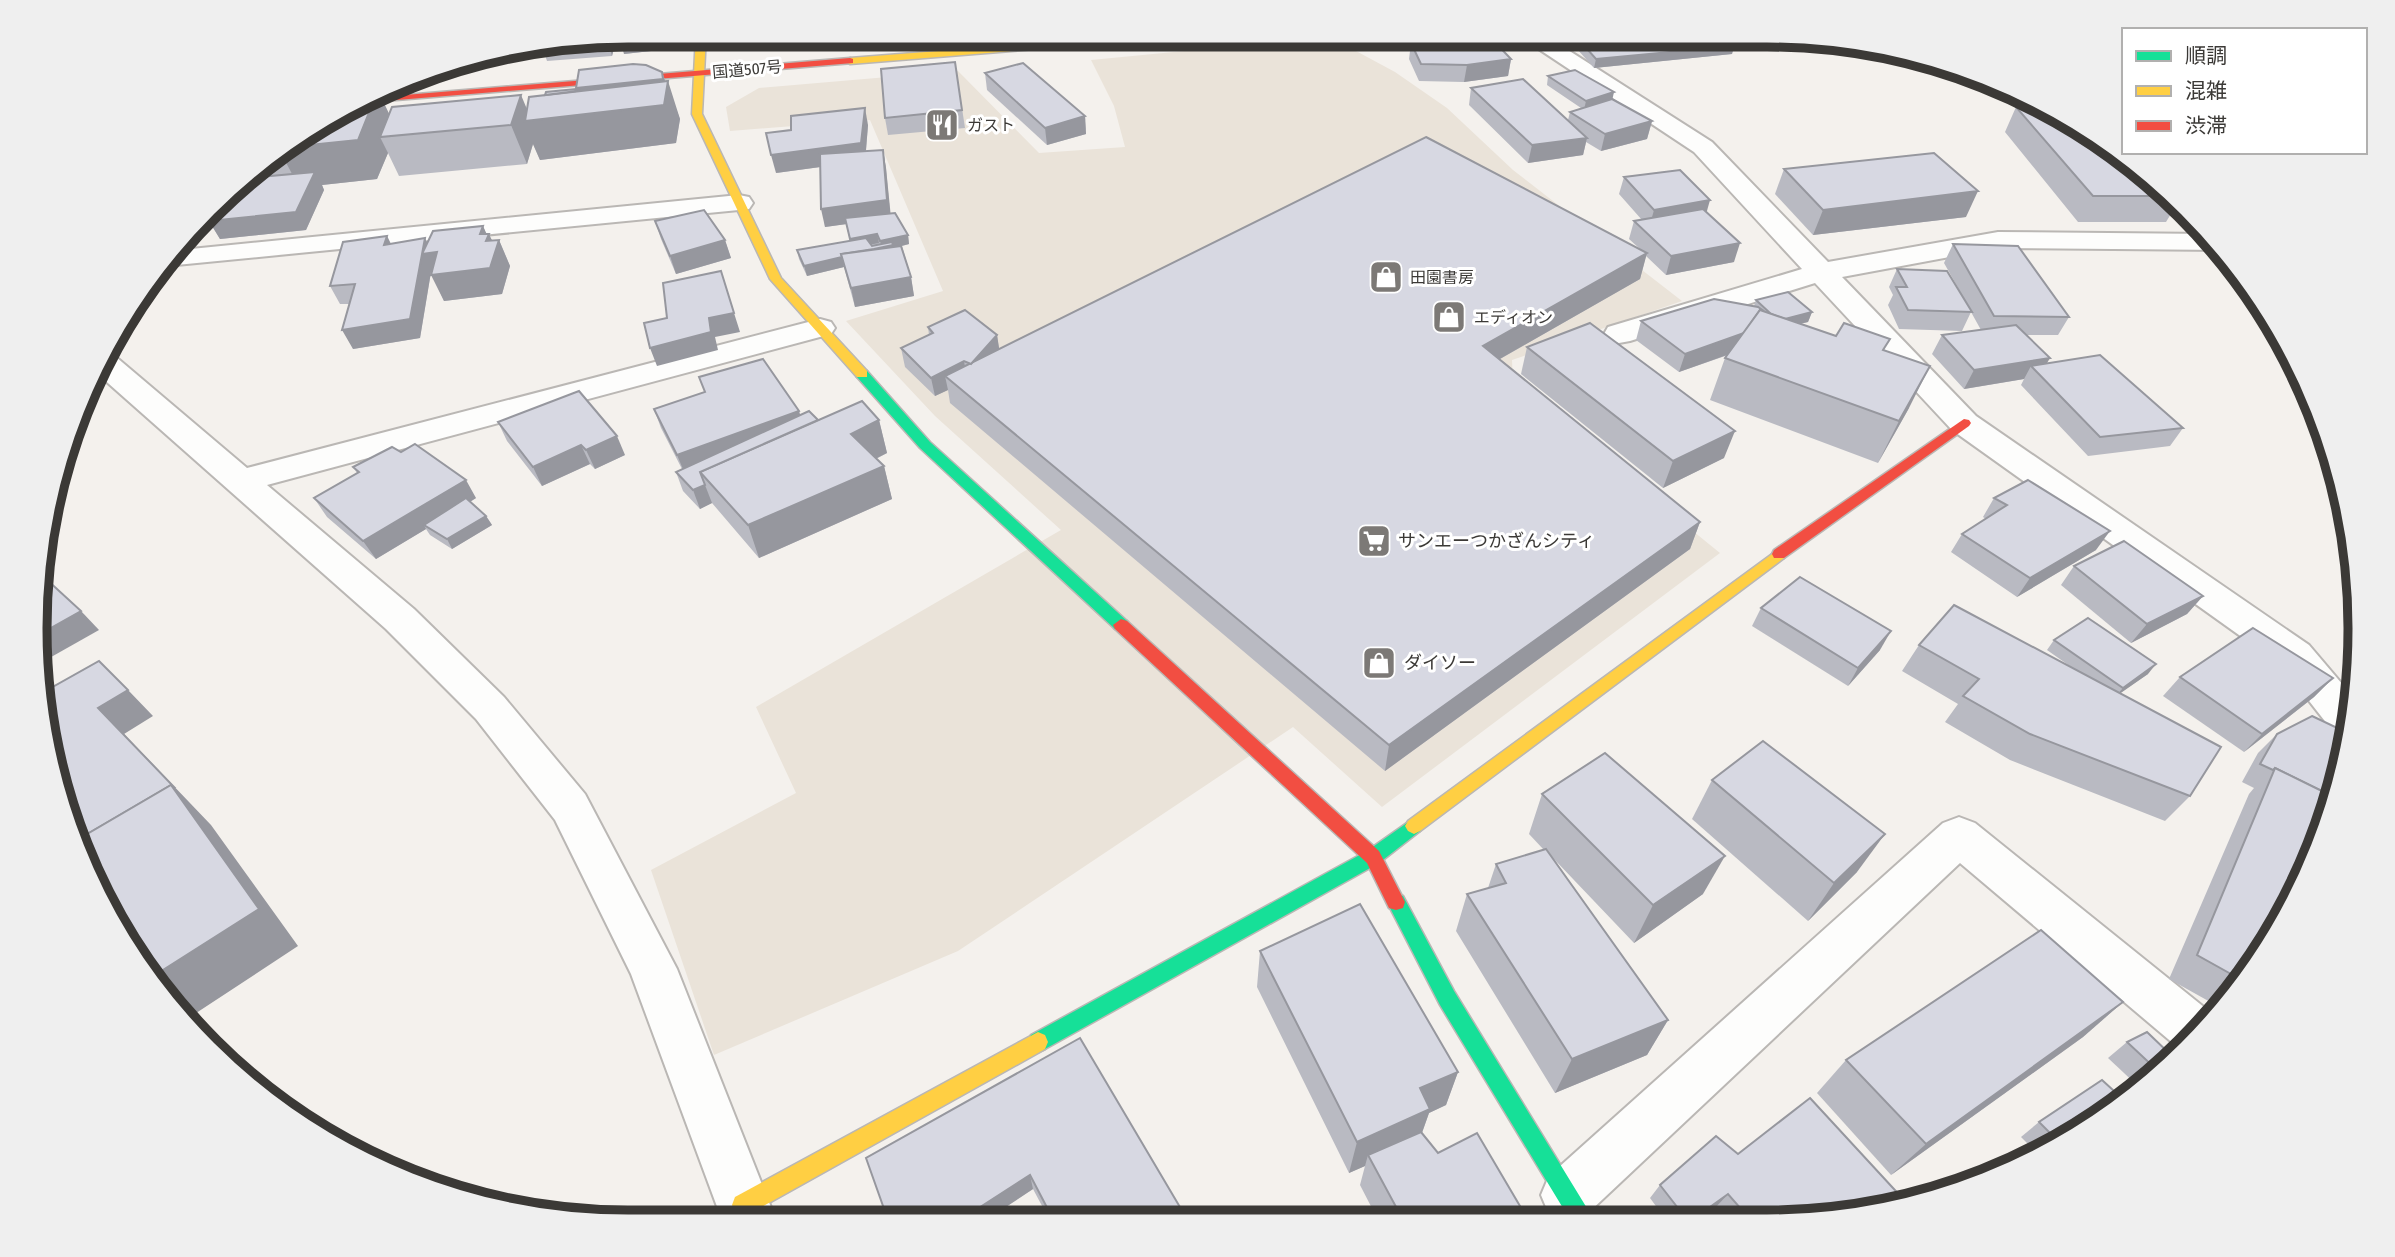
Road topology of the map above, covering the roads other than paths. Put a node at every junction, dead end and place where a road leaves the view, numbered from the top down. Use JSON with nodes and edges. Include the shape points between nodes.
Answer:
{"nodes":[{"id":1,"x":701,"y":47,"type":"edge"},
{"id":2,"x":1019,"y":47,"type":"edge"},
{"id":3,"x":1547,"y":47,"type":"edge"},
{"id":4,"x":700,"y":72,"type":"junction"},
{"id":5,"x":389,"y":99,"type":"edge"},
{"id":6,"x":739,"y":203,"type":"junction"},
{"id":7,"x":2202,"y":243,"type":"edge"},
{"id":8,"x":180,"y":258,"type":"edge"},
{"id":9,"x":1821,"y":272,"type":"junction"},
{"id":10,"x":820,"y":328,"type":"junction"},
{"id":11,"x":1619,"y":334,"type":"dead end"},
{"id":12,"x":109,"y":367,"type":"edge"},
{"id":13,"x":1964,"y":423,"type":"junction"},
{"id":14,"x":240,"y":481,"type":"junction"},
{"id":15,"x":2342,"y":713,"type":"edge"},
{"id":16,"x":1373,"y":858,"type":"junction"},
{"id":17,"x":2190,"y":1027,"type":"edge"},
{"id":18,"x":1575,"y":1206,"type":"edge"},
{"id":19,"x":745,"y":1210,"type":"edge"},
{"id":20,"x":751,"y":1210,"type":"edge"}],
"edges":[{"from":1,"to":4,"type":"main road"},
{"from":2,"to":4,"type":"main road","name":"国道507号"},
{"from":3,"to":9,"type":"street","via":[[1703,147]]},
{"from":4,"to":5,"type":"main road","name":"国道507号"},
{"from":4,"to":6,"type":"main road","via":[[697,114]]},
{"from":6,"to":8,"type":"street"},
{"from":6,"to":10,"type":"main road","via":[[776,279]]},
{"from":7,"to":9,"type":"street","via":[[1998,240]]},
{"from":9,"to":11,"type":"street"},
{"from":9,"to":13,"type":"street"},
{"from":10,"to":14,"type":"street"},
{"from":10,"to":16,"type":"main road","via":[[925,445]]},
{"from":12,"to":14,"type":"street"},
{"from":13,"to":15,"type":"street","via":[[2295,655]]},
{"from":13,"to":16,"type":"main road","via":[[1735,585]]},
{"from":14,"to":19,"type":"street","via":[[436,654],[490,708],[570,807],[653,969]]},
{"from":16,"to":18,"type":"main road","via":[[1447,998]]},
{"from":16,"to":20,"type":"main road"},
{"from":17,"to":18,"type":"street","via":[[1959,836]]}]}
